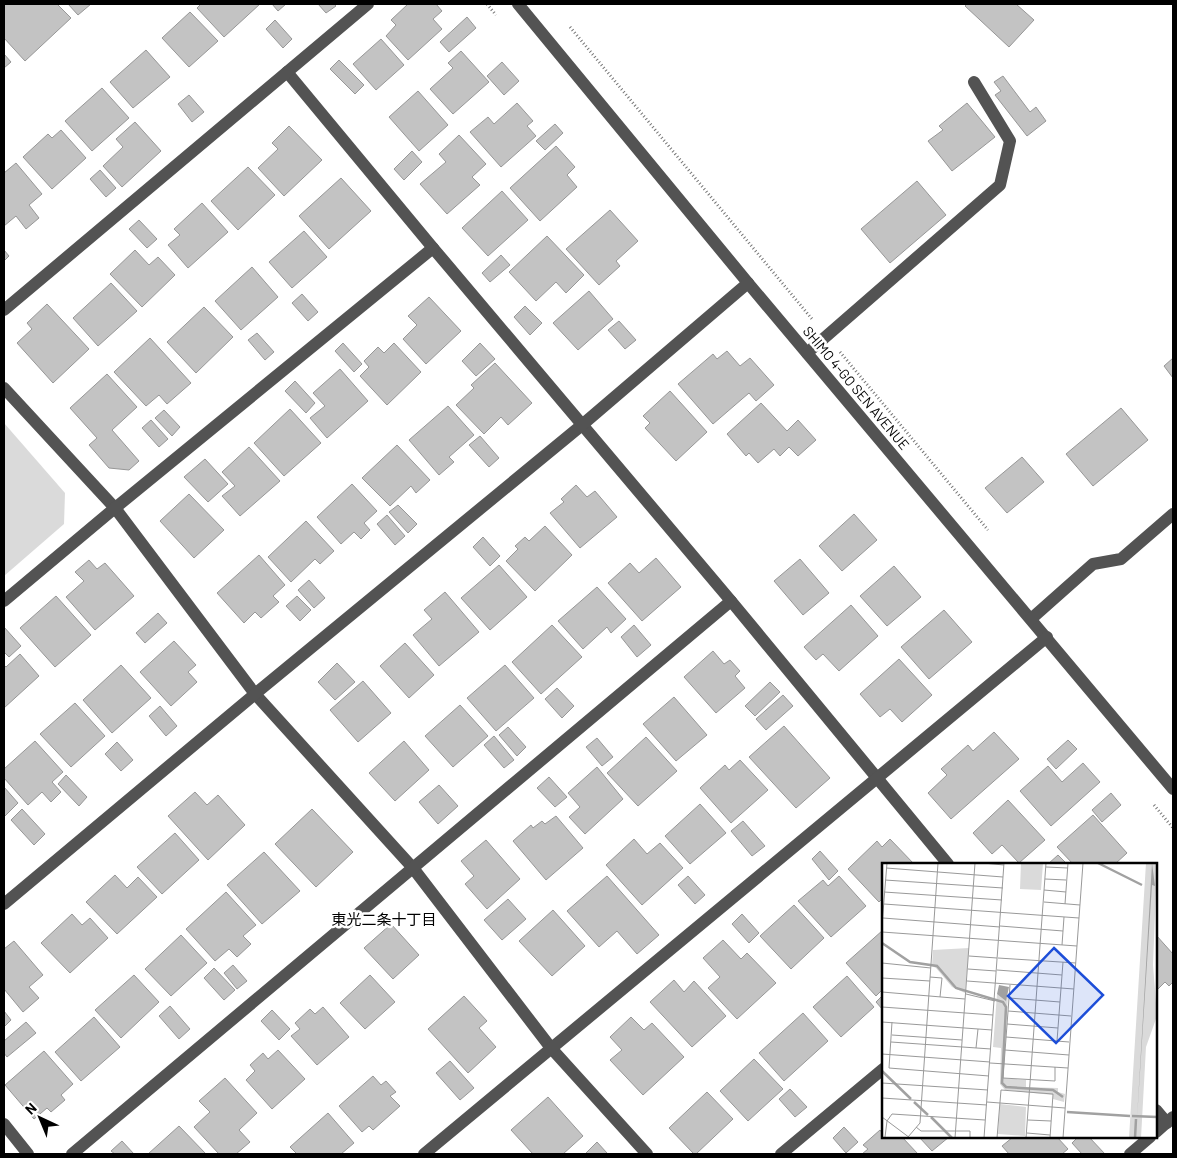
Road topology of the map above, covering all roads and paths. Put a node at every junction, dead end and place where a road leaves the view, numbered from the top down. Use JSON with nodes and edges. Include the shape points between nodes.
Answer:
{"nodes":[{"id":1,"x":368,"y":4,"type":"edge"},
{"id":2,"x":518,"y":4,"type":"edge"},
{"id":3,"x":569,"y":26,"type":"dead end"},
{"id":4,"x":286,"y":72,"type":"junction"},
{"id":5,"x":974,"y":82,"type":"dead end"},
{"id":6,"x":433,"y":248,"type":"junction"},
{"id":7,"x":748,"y":283,"type":"junction"},
{"id":8,"x":4,"y":310,"type":"edge"},
{"id":9,"x":826,"y":336,"type":"junction"},
{"id":10,"x":807,"y":353,"type":"junction"},
{"id":11,"x":4,"y":388,"type":"edge"},
{"id":12,"x":582,"y":425,"type":"junction"},
{"id":13,"x":116,"y":508,"type":"junction"},
{"id":14,"x":1173,"y":514,"type":"edge"},
{"id":15,"x":992,"y":534,"type":"dead end"},
{"id":16,"x":4,"y":601,"type":"edge"},
{"id":17,"x":731,"y":601,"type":"junction"},
{"id":18,"x":1031,"y":619,"type":"junction"},
{"id":19,"x":1047,"y":637,"type":"junction"},
{"id":20,"x":255,"y":694,"type":"junction"},
{"id":21,"x":877,"y":778,"type":"junction"},
{"id":22,"x":1173,"y":789,"type":"edge"},
{"id":23,"x":947,"y":863,"type":"edge"},
{"id":24,"x":413,"y":868,"type":"junction"},
{"id":25,"x":4,"y":904,"type":"edge"},
{"id":26,"x":551,"y":1048,"type":"junction"},
{"id":27,"x":882,"y":1070,"type":"edge"},
{"id":28,"x":1157,"y":1111,"type":"edge"},
{"id":29,"x":1170,"y":1120,"type":"edge"},
{"id":30,"x":4,"y":1124,"type":"edge"},
{"id":31,"x":1157,"y":1131,"type":"edge"},
{"id":32,"x":1149,"y":1138,"type":"edge"},
{"id":33,"x":28,"y":1154,"type":"edge"},
{"id":34,"x":72,"y":1154,"type":"edge"},
{"id":35,"x":424,"y":1154,"type":"edge"},
{"id":36,"x":648,"y":1154,"type":"edge"},
{"id":37,"x":781,"y":1154,"type":"edge"},
{"id":38,"x":1130,"y":1154,"type":"edge"}],
"edges":[{"from":1,"to":4,"type":"street"},
{"from":2,"to":7,"type":"street","name":"SHIMO 4-GO SEN AVENUE"},
{"from":3,"to":9,"type":"path"},
{"from":4,"to":6,"type":"street"},
{"from":4,"to":8,"type":"street"},
{"from":5,"to":9,"type":"street","via":[[1010,141],[1000,185]]},
{"from":6,"to":12,"type":"street"},
{"from":6,"to":13,"type":"street"},
{"from":7,"to":10,"type":"street","name":"SHIMO 4-GO SEN AVENUE"},
{"from":7,"to":12,"type":"street"},
{"from":9,"to":10,"type":"street"},
{"from":9,"to":15,"type":"path"},
{"from":10,"to":18,"type":"street","name":"SHIMO 4-GO SEN AVENUE"},
{"from":11,"to":13,"type":"street"},
{"from":12,"to":17,"type":"street"},
{"from":12,"to":20,"type":"street"},
{"from":13,"to":16,"type":"street"},
{"from":13,"to":20,"type":"street"},
{"from":14,"to":18,"type":"street","via":[[1121,559],[1093,564]]},
{"from":17,"to":21,"type":"street"},
{"from":17,"to":24,"type":"street"},
{"from":18,"to":19,"type":"street","name":"SHIMO 4-GO SEN AVENUE"},
{"from":19,"to":21,"type":"street"},
{"from":19,"to":22,"type":"street","name":"SHIMO 4-GO SEN AVENUE"},
{"from":20,"to":24,"type":"street"},
{"from":20,"to":25,"type":"street"},
{"from":21,"to":23,"type":"street"},
{"from":21,"to":26,"type":"street"},
{"from":24,"to":26,"type":"street"},
{"from":24,"to":34,"type":"street"},
{"from":26,"to":35,"type":"street"},
{"from":26,"to":36,"type":"street"},
{"from":27,"to":37,"type":"street"},
{"from":28,"to":29,"type":"street"},
{"from":29,"to":31,"type":"street"},
{"from":30,"to":33,"type":"street"},
{"from":32,"to":38,"type":"street"}]}
